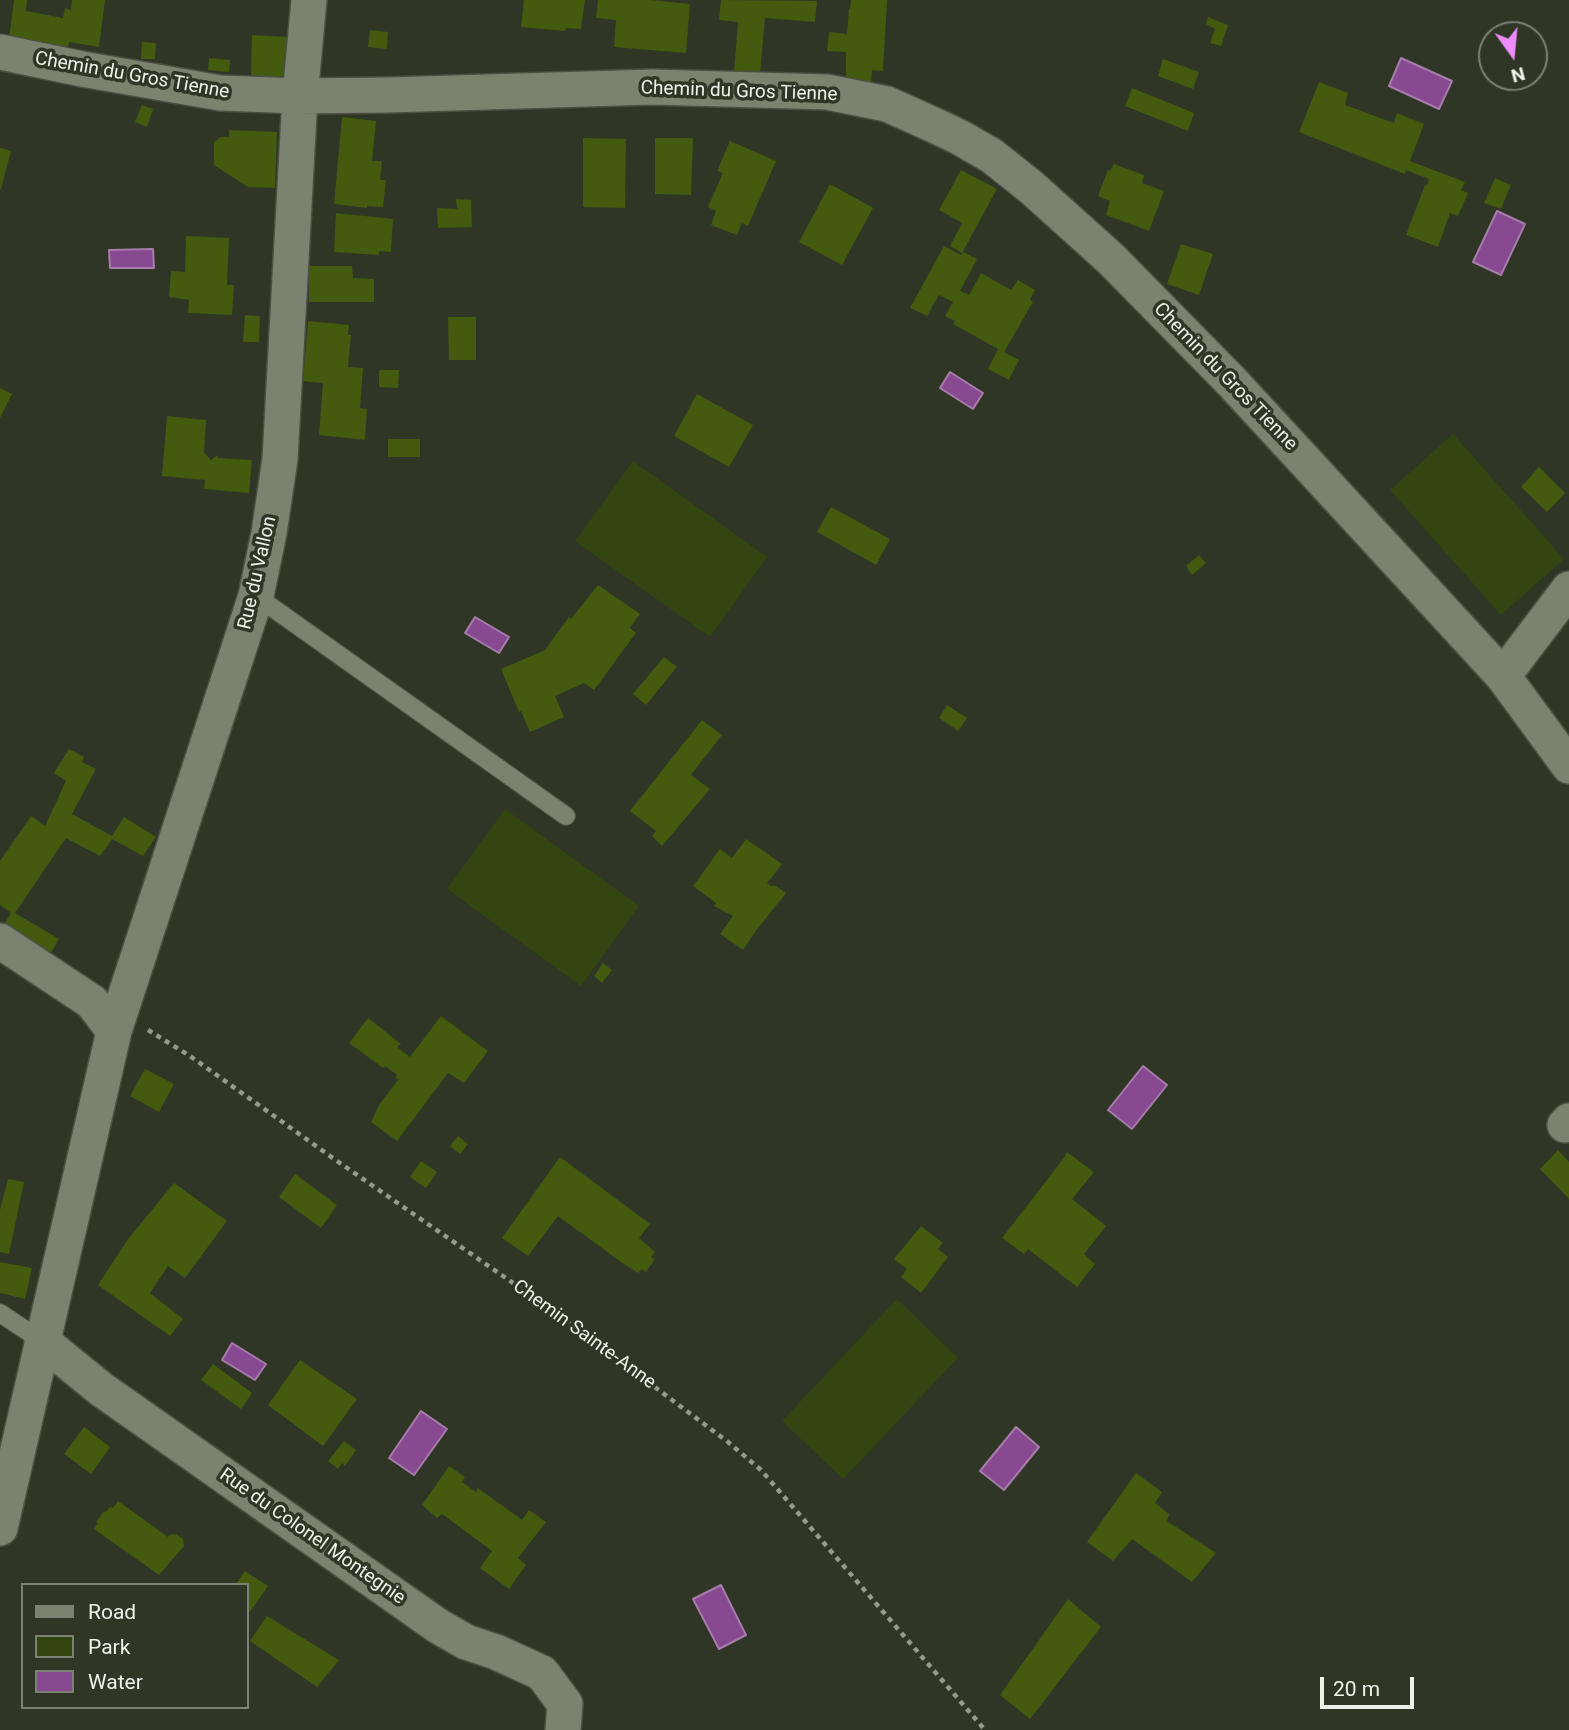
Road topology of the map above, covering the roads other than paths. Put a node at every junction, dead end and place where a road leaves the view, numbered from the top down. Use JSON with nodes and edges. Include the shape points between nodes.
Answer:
{"nodes":[{"id":1,"x":309,"y":0,"type":"edge"},
{"id":2,"x":0,"y":52,"type":"edge"},
{"id":3,"x":300,"y":96,"type":"junction"},
{"id":4,"x":1569,"y":589,"type":"edge"},
{"id":5,"x":256,"y":596,"type":"junction"},
{"id":6,"x":1503,"y":676,"type":"junction"},
{"id":7,"x":1569,"y":766,"type":"edge"},
{"id":8,"x":566,"y":816,"type":"dead end"},
{"id":9,"x":0,"y":942,"type":"edge"},
{"id":10,"x":117,"y":1021,"type":"junction"},
{"id":11,"x":0,"y":1313,"type":"edge"},
{"id":12,"x":42,"y":1341,"type":"junction"},
{"id":13,"x":0,"y":1528,"type":"edge"},
{"id":14,"x":563,"y":1730,"type":"edge"}],
"edges":[{"from":1,"to":3,"type":"street","name":"Rue du Vallon"},
{"from":2,"to":3,"type":"street","name":"Chemin du Gros Tienne","via":[[220,93]]},
{"from":3,"to":5,"type":"street","name":"Rue du Vallon","via":[[280,459]]},
{"from":3,"to":6,"type":"street","name":"Chemin du Gros Tienne","via":[[652,86],[827,92],[887,104],[961,138],[1031,187],[1111,258]]},
{"from":4,"to":6,"type":"street"},
{"from":5,"to":8,"type":"lane"},
{"from":5,"to":10,"type":"street","name":"Rue du Vallon"},
{"from":6,"to":7,"type":"street","name":"Chemin du Gros Tienne"},
{"from":9,"to":10,"type":"street"},
{"from":10,"to":12,"type":"street"},
{"from":11,"to":12,"type":"lane"},
{"from":12,"to":13,"type":"street"},
{"from":12,"to":14,"type":"street","name":"Rue du Colonel Montegnie","via":[[438,1626],[542,1673],[565,1704]]}]}
